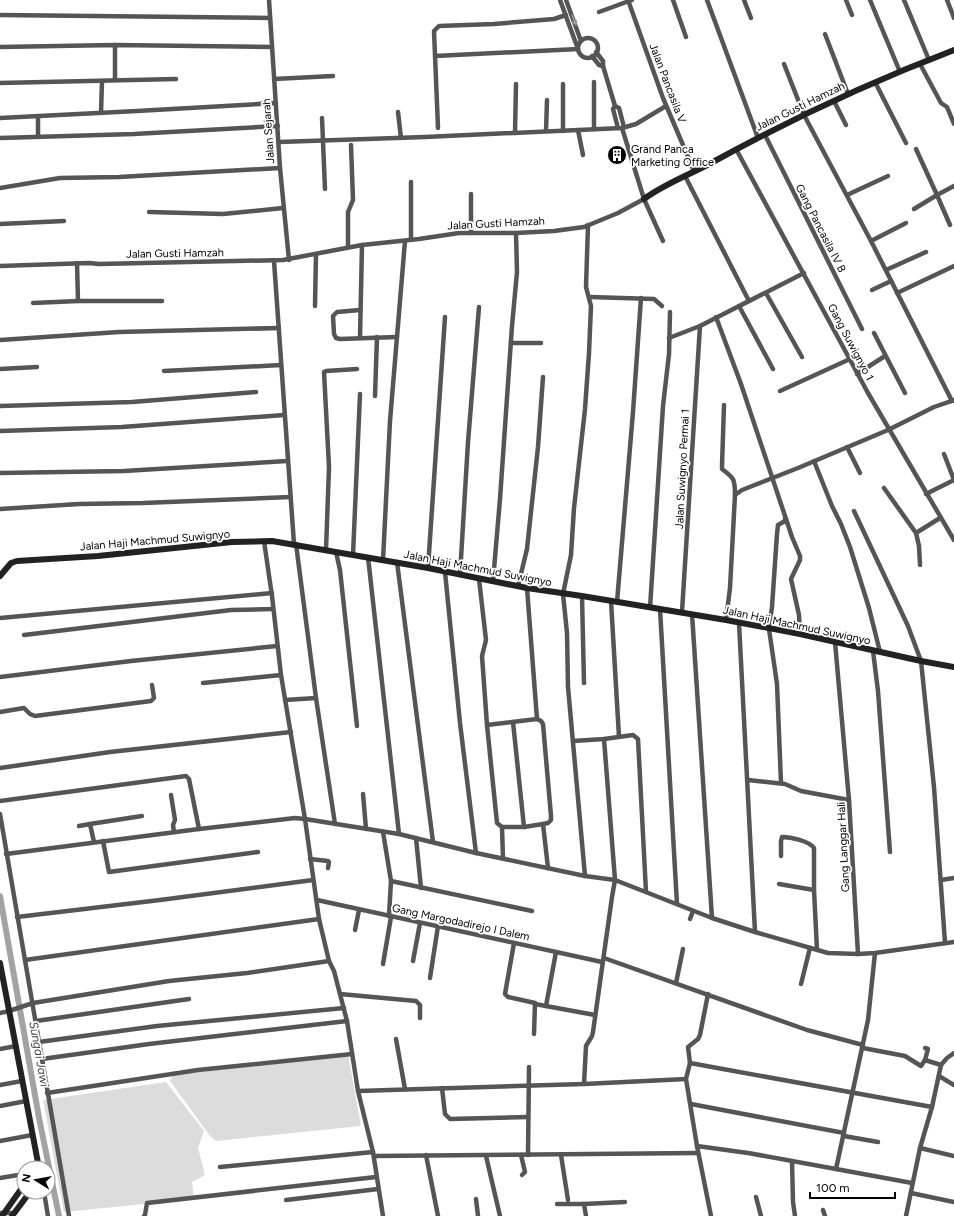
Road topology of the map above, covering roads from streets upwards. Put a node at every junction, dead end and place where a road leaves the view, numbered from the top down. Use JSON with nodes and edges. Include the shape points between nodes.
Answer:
{"nodes":[{"id":1,"x":269,"y":0,"type":"edge"},
{"id":2,"x":560,"y":0,"type":"edge"},
{"id":3,"x":566,"y":0,"type":"edge"},
{"id":4,"x":630,"y":0,"type":"edge"},
{"id":5,"x":674,"y":0,"type":"edge"},
{"id":6,"x":707,"y":0,"type":"edge"},
{"id":7,"x":744,"y":0,"type":"edge"},
{"id":8,"x":846,"y":0,"type":"edge"},
{"id":9,"x":870,"y":0,"type":"edge"},
{"id":10,"x":904,"y":0,"type":"edge"},
{"id":11,"x":947,"y":0,"type":"edge"},
{"id":12,"x":599,"y":12,"type":"dead end"},
{"id":13,"x":0,"y":15,"type":"edge"},
{"id":14,"x":566,"y":15,"type":"junction"},
{"id":15,"x":852,"y":15,"type":"dead end"},
{"id":16,"x":270,"y":18,"type":"junction"},
{"id":17,"x":751,"y":18,"type":"dead end"},
{"id":18,"x":954,"y":18,"type":"edge"},
{"id":19,"x":825,"y":34,"type":"dead end"},
{"id":20,"x":686,"y":38,"type":"dead end"},
{"id":21,"x":581,"y":41,"type":"junction"},
{"id":22,"x":115,"y":45,"type":"junction"},
{"id":23,"x":0,"y":47,"type":"edge"},
{"id":24,"x":272,"y":47,"type":"junction"},
{"id":25,"x":578,"y":49,"type":"junction"},
{"id":26,"x":954,"y":50,"type":"edge"},
{"id":27,"x":594,"y":54,"type":"junction"},
{"id":28,"x":435,"y":56,"type":"junction"},
{"id":29,"x":928,"y":60,"type":"junction"},
{"id":30,"x":784,"y":64,"type":"dead end"},
{"id":31,"x":920,"y":64,"type":"junction"},
{"id":32,"x":900,"y":72,"type":"junction"},
{"id":33,"x":333,"y":76,"type":"dead end"},
{"id":34,"x":176,"y":79,"type":"dead end"},
{"id":35,"x":274,"y":79,"type":"junction"},
{"id":36,"x":116,"y":80,"type":"junction"},
{"id":37,"x":102,"y":81,"type":"junction"},
{"id":38,"x":594,"y":82,"type":"dead end"},
{"id":39,"x":875,"y":82,"type":"junction"},
{"id":40,"x":0,"y":83,"type":"edge"},
{"id":41,"x":516,"y":84,"type":"dead end"},
{"id":42,"x":563,"y":84,"type":"dead end"},
{"id":43,"x":848,"y":94,"type":"junction"},
{"id":44,"x":547,"y":100,"type":"dead end"},
{"id":45,"x":834,"y":101,"type":"junction"},
{"id":46,"x":276,"y":103,"type":"junction"},
{"id":47,"x":666,"y":106,"type":"junction"},
{"id":48,"x":398,"y":112,"type":"dead end"},
{"id":49,"x":101,"y":113,"type":"junction"},
{"id":50,"x":804,"y":115,"type":"junction"},
{"id":51,"x":38,"y":117,"type":"junction"},
{"id":52,"x":0,"y":118,"type":"edge"},
{"id":53,"x":322,"y":118,"type":"dead end"},
{"id":54,"x":954,"y":124,"type":"edge"},
{"id":55,"x":846,"y":125,"type":"dead end"},
{"id":56,"x":278,"y":126,"type":"junction"},
{"id":57,"x":621,"y":127,"type":"junction"},
{"id":58,"x":438,"y":128,"type":"dead end"},
{"id":59,"x":594,"y":129,"type":"junction"},
{"id":60,"x":578,"y":130,"type":"junction"},
{"id":61,"x":563,"y":131,"type":"junction"},
{"id":62,"x":546,"y":132,"type":"junction"},
{"id":63,"x":515,"y":133,"type":"junction"},
{"id":64,"x":765,"y":135,"type":"junction"},
{"id":65,"x":38,"y":136,"type":"junction"},
{"id":66,"x":0,"y":138,"type":"edge"},
{"id":67,"x":401,"y":138,"type":"junction"},
{"id":68,"x":758,"y":138,"type":"junction"},
{"id":69,"x":323,"y":140,"type":"junction"},
{"id":70,"x":279,"y":142,"type":"junction"},
{"id":71,"x":906,"y":143,"type":"dead end"},
{"id":72,"x":351,"y":145,"type":"dead end"},
{"id":73,"x":736,"y":149,"type":"junction"},
{"id":74,"x":916,"y":149,"type":"dead end"},
{"id":75,"x":583,"y":155,"type":"dead end"},
{"id":76,"x":280,"y":168,"type":"junction"},
{"id":77,"x":694,"y":171,"type":"junction"},
{"id":78,"x":685,"y":176,"type":"junction"},
{"id":79,"x":888,"y":176,"type":"dead end"},
{"id":80,"x":411,"y":182,"type":"dead end"},
{"id":81,"x":954,"y":186,"type":"edge"},
{"id":82,"x":0,"y":188,"type":"edge"},
{"id":83,"x":325,"y":189,"type":"dead end"},
{"id":84,"x":471,"y":194,"type":"dead end"},
{"id":85,"x":847,"y":195,"type":"junction"},
{"id":86,"x":937,"y":195,"type":"junction"},
{"id":87,"x":644,"y":199,"type":"junction"},
{"id":88,"x":284,"y":208,"type":"junction"},
{"id":89,"x":914,"y":209,"type":"dead end"},
{"id":90,"x":149,"y":212,"type":"dead end"},
{"id":91,"x":64,"y":221,"type":"dead end"},
{"id":92,"x":906,"y":223,"type":"dead end"},
{"id":93,"x":0,"y":224,"type":"edge"},
{"id":94,"x":588,"y":225,"type":"junction"},
{"id":95,"x":950,"y":225,"type":"dead end"},
{"id":96,"x":471,"y":233,"type":"junction"},
{"id":97,"x":516,"y":233,"type":"junction"},
{"id":98,"x":411,"y":240,"type":"junction"},
{"id":99,"x":405,"y":241,"type":"junction"},
{"id":100,"x":663,"y":241,"type":"dead end"},
{"id":101,"x":872,"y":241,"type":"junction"},
{"id":102,"x":362,"y":245,"type":"junction"},
{"id":103,"x":348,"y":247,"type":"junction"},
{"id":104,"x":926,"y":252,"type":"dead end"},
{"id":105,"x":316,"y":254,"type":"junction"},
{"id":106,"x":289,"y":260,"type":"junction"},
{"id":107,"x":274,"y":261,"type":"junction"},
{"id":108,"x":77,"y":263,"type":"junction"},
{"id":109,"x":0,"y":266,"type":"edge"},
{"id":110,"x":954,"y":266,"type":"edge"},
{"id":111,"x":886,"y":270,"type":"junction"},
{"id":112,"x":804,"y":273,"type":"junction"},
{"id":113,"x":891,"y":281,"type":"junction"},
{"id":114,"x":872,"y":290,"type":"dead end"},
{"id":115,"x":766,"y":293,"type":"junction"},
{"id":116,"x":897,"y":293,"type":"junction"},
{"id":117,"x":590,"y":297,"type":"junction"},
{"id":118,"x":641,"y":298,"type":"junction"},
{"id":119,"x":78,"y":301,"type":"junction"},
{"id":120,"x":162,"y":301,"type":"dead end"},
{"id":121,"x":749,"y":301,"type":"junction"},
{"id":122,"x":33,"y":303,"type":"dead end"},
{"id":123,"x":315,"y":306,"type":"dead end"},
{"id":124,"x":662,"y":306,"type":"dead end"},
{"id":125,"x":739,"y":306,"type":"junction"},
{"id":126,"x":479,"y":308,"type":"dead end"},
{"id":127,"x":360,"y":310,"type":"junction"},
{"id":128,"x":670,"y":312,"type":"dead end"},
{"id":129,"x":445,"y":317,"type":"dead end"},
{"id":130,"x":716,"y":317,"type":"junction"},
{"id":131,"x":700,"y":326,"type":"junction"},
{"id":132,"x":279,"y":328,"type":"junction"},
{"id":133,"x":862,"y":329,"type":"dead end"},
{"id":134,"x":874,"y":333,"type":"dead end"},
{"id":135,"x":397,"y":336,"type":"junction"},
{"id":136,"x":378,"y":337,"type":"junction"},
{"id":137,"x":360,"y":338,"type":"junction"},
{"id":138,"x":669,"y":338,"type":"junction"},
{"id":139,"x":0,"y":340,"type":"edge"},
{"id":140,"x":511,"y":343,"type":"junction"},
{"id":141,"x":541,"y":343,"type":"dead end"},
{"id":142,"x":885,"y":356,"type":"junction"},
{"id":143,"x":802,"y":357,"type":"dead end"},
{"id":144,"x":850,"y":359,"type":"junction"},
{"id":145,"x":281,"y":365,"type":"junction"},
{"id":146,"x":37,"y":367,"type":"dead end"},
{"id":147,"x":357,"y":369,"type":"dead end"},
{"id":148,"x":0,"y":370,"type":"edge"},
{"id":149,"x":773,"y":370,"type":"dead end"},
{"id":150,"x":164,"y":371,"type":"dead end"},
{"id":151,"x":857,"y":374,"type":"junction"},
{"id":152,"x":543,"y":377,"type":"dead end"},
{"id":153,"x":780,"y":391,"type":"dead end"},
{"id":154,"x":256,"y":392,"type":"dead end"},
{"id":155,"x":905,"y":393,"type":"dead end"},
{"id":156,"x":360,"y":394,"type":"dead end"},
{"id":157,"x":375,"y":396,"type":"dead end"},
{"id":158,"x":953,"y":401,"type":"edge"},
{"id":159,"x":724,"y":405,"type":"dead end"},
{"id":160,"x":0,"y":406,"type":"edge"},
{"id":161,"x":284,"y":414,"type":"junction"},
{"id":162,"x":888,"y":430,"type":"junction"},
{"id":163,"x":0,"y":431,"type":"edge"},
{"id":164,"x":848,"y":447,"type":"junction"},
{"id":165,"x":944,"y":454,"type":"dead end"},
{"id":166,"x":287,"y":461,"type":"junction"},
{"id":167,"x":814,"y":461,"type":"junction"},
{"id":168,"x":0,"y":473,"type":"edge"},
{"id":169,"x":860,"y":473,"type":"dead end"},
{"id":170,"x":772,"y":479,"type":"junction"},
{"id":171,"x":954,"y":480,"type":"edge"},
{"id":172,"x":884,"y":488,"type":"dead end"},
{"id":173,"x":926,"y":494,"type":"junction"},
{"id":174,"x":735,"y":495,"type":"junction"},
{"id":175,"x":290,"y":497,"type":"junction"},
{"id":176,"x":0,"y":509,"type":"edge"},
{"id":177,"x":854,"y":511,"type":"dead end"},
{"id":178,"x":785,"y":516,"type":"junction"},
{"id":179,"x":940,"y":518,"type":"junction"},
{"id":180,"x":916,"y":532,"type":"junction"},
{"id":181,"x":954,"y":540,"type":"edge"},
{"id":182,"x":264,"y":541,"type":"junction"},
{"id":183,"x":295,"y":544,"type":"junction"},
{"id":184,"x":326,"y":550,"type":"junction"},
{"id":185,"x":336,"y":552,"type":"junction"},
{"id":186,"x":353,"y":555,"type":"junction"},
{"id":187,"x":368,"y":557,"type":"junction"},
{"id":188,"x":383,"y":560,"type":"junction"},
{"id":189,"x":396,"y":562,"type":"junction"},
{"id":190,"x":920,"y":566,"type":"dead end"},
{"id":191,"x":428,"y":568,"type":"junction"},
{"id":192,"x":445,"y":572,"type":"junction"},
{"id":193,"x":460,"y":575,"type":"junction"},
{"id":194,"x":0,"y":576,"type":"edge"},
{"id":195,"x":479,"y":579,"type":"junction"},
{"id":196,"x":493,"y":581,"type":"junction"},
{"id":197,"x":518,"y":586,"type":"junction"},
{"id":198,"x":526,"y":588,"type":"junction"},
{"id":199,"x":272,"y":593,"type":"junction"},
{"id":200,"x":563,"y":594,"type":"junction"},
{"id":201,"x":582,"y":596,"type":"junction"},
{"id":202,"x":614,"y":602,"type":"junction"},
{"id":203,"x":650,"y":608,"type":"junction"},
{"id":204,"x":273,"y":609,"type":"junction"},
{"id":205,"x":660,"y":609,"type":"junction"},
{"id":206,"x":682,"y":612,"type":"junction"},
{"id":207,"x":692,"y":614,"type":"junction"},
{"id":208,"x":0,"y":618,"type":"edge"},
{"id":209,"x":726,"y":620,"type":"junction"},
{"id":210,"x":739,"y":623,"type":"junction"},
{"id":211,"x":768,"y":629,"type":"junction"},
{"id":212,"x":800,"y":634,"type":"junction"},
{"id":213,"x":24,"y":635,"type":"dead end"},
{"id":214,"x":835,"y":642,"type":"junction"},
{"id":215,"x":277,"y":646,"type":"junction"},
{"id":216,"x":877,"y":652,"type":"junction"},
{"id":217,"x":921,"y":661,"type":"junction"},
{"id":218,"x":954,"y":667,"type":"edge"},
{"id":219,"x":281,"y":675,"type":"junction"},
{"id":220,"x":0,"y":677,"type":"edge"},
{"id":221,"x":203,"y":683,"type":"dead end"},
{"id":222,"x":584,"y":683,"type":"dead end"},
{"id":223,"x":152,"y":685,"type":"dead end"},
{"id":224,"x":316,"y":698,"type":"junction"},
{"id":225,"x":285,"y":700,"type":"junction"},
{"id":226,"x":0,"y":712,"type":"edge"},
{"id":227,"x":537,"y":719,"type":"junction"},
{"id":228,"x":513,"y":722,"type":"junction"},
{"id":229,"x":487,"y":725,"type":"junction"},
{"id":230,"x":357,"y":726,"type":"dead end"},
{"id":231,"x":291,"y":732,"type":"junction"},
{"id":232,"x":619,"y":737,"type":"junction"},
{"id":233,"x":604,"y":739,"type":"junction"},
{"id":234,"x":573,"y":741,"type":"junction"},
{"id":235,"x":0,"y":768,"type":"edge"},
{"id":236,"x":748,"y":780,"type":"junction"},
{"id":237,"x":780,"y":783,"type":"junction"},
{"id":238,"x":363,"y":794,"type":"dead end"},
{"id":239,"x":171,"y":795,"type":"dead end"},
{"id":240,"x":849,"y":800,"type":"junction"},
{"id":241,"x":0,"y":801,"type":"edge"},
{"id":242,"x":0,"y":814,"type":"edge"},
{"id":243,"x":142,"y":816,"type":"dead end"},
{"id":244,"x":305,"y":818,"type":"junction"},
{"id":245,"x":90,"y":824,"type":"junction"},
{"id":246,"x":335,"y":824,"type":"junction"},
{"id":247,"x":543,"y":824,"type":"junction"},
{"id":248,"x":78,"y":826,"type":"dead end"},
{"id":249,"x":502,"y":827,"type":"junction"},
{"id":250,"x":524,"y":827,"type":"junction"},
{"id":251,"x":199,"y":829,"type":"junction"},
{"id":252,"x":366,"y":829,"type":"junction"},
{"id":253,"x":174,"y":832,"type":"junction"},
{"id":254,"x":383,"y":832,"type":"junction"},
{"id":255,"x":399,"y":834,"type":"junction"},
{"id":256,"x":416,"y":838,"type":"junction"},
{"id":257,"x":103,"y":841,"type":"junction"},
{"id":258,"x":94,"y":842,"type":"junction"},
{"id":259,"x":433,"y":842,"type":"junction"},
{"id":260,"x":258,"y":852,"type":"dead end"},
{"id":261,"x":890,"y":852,"type":"dead end"},
{"id":262,"x":476,"y":853,"type":"junction"},
{"id":263,"x":6,"y":854,"type":"junction"},
{"id":264,"x":781,"y":856,"type":"dead end"},
{"id":265,"x":503,"y":858,"type":"junction"},
{"id":266,"x":310,"y":859,"type":"junction"},
{"id":267,"x":328,"y":868,"type":"dead end"},
{"id":268,"x":548,"y":868,"type":"junction"},
{"id":269,"x":585,"y":876,"type":"junction"},
{"id":270,"x":954,"y":878,"type":"edge"},
{"id":271,"x":313,"y":880,"type":"junction"},
{"id":272,"x":615,"y":880,"type":"junction"},
{"id":273,"x":941,"y":880,"type":"junction"},
{"id":274,"x":390,"y":882,"type":"junction"},
{"id":275,"x":779,"y":884,"type":"dead end"},
{"id":276,"x":421,"y":888,"type":"junction"},
{"id":277,"x":814,"y":890,"type":"junction"},
{"id":278,"x":646,"y":892,"type":"junction"},
{"id":279,"x":317,"y":900,"type":"junction"},
{"id":280,"x":677,"y":904,"type":"junction"},
{"id":281,"x":359,"y":910,"type":"junction"},
{"id":282,"x":532,"y":911,"type":"dead end"},
{"id":283,"x":693,"y":911,"type":"junction"},
{"id":284,"x":17,"y":917,"type":"junction"},
{"id":285,"x":390,"y":917,"type":"junction"},
{"id":286,"x":712,"y":918,"type":"junction"},
{"id":287,"x":319,"y":919,"type":"junction"},
{"id":288,"x":690,"y":919,"type":"dead end"},
{"id":289,"x":420,"y":923,"type":"junction"},
{"id":290,"x":438,"y":926,"type":"junction"},
{"id":291,"x":355,"y":930,"type":"dead end"},
{"id":292,"x":755,"y":932,"type":"junction"},
{"id":293,"x":954,"y":942,"type":"edge"},
{"id":294,"x":514,"y":943,"type":"junction"},
{"id":295,"x":945,"y":943,"type":"junction"},
{"id":296,"x":810,"y":948,"type":"junction"},
{"id":297,"x":683,"y":949,"type":"dead end"},
{"id":298,"x":817,"y":950,"type":"junction"},
{"id":299,"x":556,"y":952,"type":"junction"},
{"id":300,"x":876,"y":953,"type":"junction"},
{"id":301,"x":858,"y":954,"type":"junction"},
{"id":302,"x":26,"y":960,"type":"junction"},
{"id":303,"x":603,"y":960,"type":"junction"},
{"id":304,"x":329,"y":961,"type":"junction"},
{"id":305,"x":413,"y":961,"type":"dead end"},
{"id":306,"x":0,"y":962,"type":"edge"},
{"id":307,"x":383,"y":964,"type":"dead end"},
{"id":308,"x":430,"y":978,"type":"dead end"},
{"id":309,"x":676,"y":983,"type":"junction"},
{"id":310,"x":802,"y":984,"type":"dead end"},
{"id":311,"x":2,"y":987,"type":"edge"},
{"id":312,"x":340,"y":994,"type":"junction"},
{"id":313,"x":708,"y":994,"type":"junction"},
{"id":314,"x":189,"y":999,"type":"dead end"},
{"id":315,"x":31,"y":1003,"type":"junction"},
{"id":316,"x":535,"y":1004,"type":"junction"},
{"id":317,"x":546,"y":1006,"type":"junction"},
{"id":318,"x":344,"y":1008,"type":"junction"},
{"id":319,"x":12,"y":1010,"type":"junction"},
{"id":320,"x":0,"y":1013,"type":"edge"},
{"id":321,"x":595,"y":1015,"type":"junction"},
{"id":322,"x":420,"y":1018,"type":"dead end"},
{"id":323,"x":36,"y":1021,"type":"junction"},
{"id":324,"x":347,"y":1021,"type":"junction"},
{"id":325,"x":534,"y":1034,"type":"dead end"},
{"id":326,"x":396,"y":1039,"type":"dead end"},
{"id":327,"x":39,"y":1042,"type":"junction"},
{"id":328,"x":16,"y":1046,"type":"junction"},
{"id":329,"x":863,"y":1046,"type":"junction"},
{"id":330,"x":925,"y":1048,"type":"dead end"},
{"id":331,"x":0,"y":1049,"type":"edge"},
{"id":332,"x":352,"y":1054,"type":"junction"},
{"id":333,"x":954,"y":1054,"type":"edge"},
{"id":334,"x":42,"y":1059,"type":"junction"},
{"id":335,"x":925,"y":1060,"type":"junction"},
{"id":336,"x":690,"y":1063,"type":"junction"},
{"id":337,"x":941,"y":1065,"type":"junction"},
{"id":338,"x":529,"y":1067,"type":"dead end"},
{"id":339,"x":939,"y":1076,"type":"junction"},
{"id":340,"x":686,"y":1079,"type":"junction"},
{"id":341,"x":22,"y":1081,"type":"junction"},
{"id":342,"x":584,"y":1084,"type":"junction"},
{"id":343,"x":0,"y":1085,"type":"edge"},
{"id":344,"x":954,"y":1085,"type":"edge"},
{"id":345,"x":529,"y":1086,"type":"junction"},
{"id":346,"x":442,"y":1088,"type":"junction"},
{"id":347,"x":405,"y":1089,"type":"junction"},
{"id":348,"x":358,"y":1091,"type":"junction"},
{"id":349,"x":853,"y":1092,"type":"junction"},
{"id":350,"x":47,"y":1093,"type":"junction"},
{"id":351,"x":26,"y":1101,"type":"junction"},
{"id":352,"x":691,"y":1104,"type":"junction"},
{"id":353,"x":0,"y":1106,"type":"edge"},
{"id":354,"x":932,"y":1107,"type":"junction"},
{"id":355,"x":528,"y":1117,"type":"junction"},
{"id":356,"x":844,"y":1134,"type":"junction"},
{"id":357,"x":32,"y":1135,"type":"junction"},
{"id":358,"x":0,"y":1141,"type":"edge"},
{"id":359,"x":878,"y":1142,"type":"dead end"},
{"id":360,"x":697,"y":1146,"type":"junction"},
{"id":361,"x":920,"y":1148,"type":"junction"},
{"id":362,"x":698,"y":1153,"type":"junction"},
{"id":363,"x":373,"y":1154,"type":"junction"},
{"id":364,"x":426,"y":1155,"type":"junction"},
{"id":365,"x":521,"y":1155,"type":"junction"},
{"id":366,"x":528,"y":1155,"type":"junction"},
{"id":367,"x":561,"y":1155,"type":"junction"},
{"id":368,"x":486,"y":1156,"type":"junction"},
{"id":369,"x":954,"y":1156,"type":"edge"},
{"id":370,"x":37,"y":1160,"type":"edge"},
{"id":371,"x":792,"y":1162,"type":"junction"},
{"id":372,"x":220,"y":1167,"type":"dead end"},
{"id":373,"x":836,"y":1169,"type":"junction"},
{"id":374,"x":16,"y":1175,"type":"edge"},
{"id":375,"x":522,"y":1175,"type":"dead end"},
{"id":376,"x":376,"y":1177,"type":"junction"},
{"id":377,"x":0,"y":1178,"type":"edge"},
{"id":378,"x":912,"y":1184,"type":"junction"},
{"id":379,"x":378,"y":1189,"type":"junction"},
{"id":380,"x":911,"y":1193,"type":"junction"},
{"id":381,"x":16,"y":1196,"type":"edge"},
{"id":382,"x":756,"y":1197,"type":"dead end"},
{"id":383,"x":476,"y":1199,"type":"dead end"},
{"id":384,"x":24,"y":1200,"type":"edge"},
{"id":385,"x":45,"y":1200,"type":"edge"},
{"id":386,"x":286,"y":1200,"type":"dead end"},
{"id":387,"x":568,"y":1200,"type":"dead end"},
{"id":388,"x":625,"y":1202,"type":"dead end"},
{"id":389,"x":954,"y":1202,"type":"edge"},
{"id":390,"x":557,"y":1204,"type":"dead end"},
{"id":391,"x":584,"y":1204,"type":"junction"},
{"id":392,"x":823,"y":1210,"type":"dead end"},
{"id":393,"x":2,"y":1214,"type":"edge"},
{"id":394,"x":13,"y":1214,"type":"edge"},
{"id":395,"x":48,"y":1216,"type":"edge"},
{"id":396,"x":69,"y":1216,"type":"edge"},
{"id":397,"x":143,"y":1216,"type":"edge"},
{"id":398,"x":383,"y":1216,"type":"edge"},
{"id":399,"x":438,"y":1216,"type":"edge"},
{"id":400,"x":478,"y":1216,"type":"edge"},
{"id":401,"x":500,"y":1216,"type":"edge"},
{"id":402,"x":586,"y":1216,"type":"edge"},
{"id":403,"x":711,"y":1216,"type":"edge"},
{"id":404,"x":761,"y":1216,"type":"edge"},
{"id":405,"x":796,"y":1216,"type":"edge"},
{"id":406,"x":825,"y":1216,"type":"edge"},
{"id":407,"x":906,"y":1216,"type":"edge"}],
"edges":[{"from":1,"to":16,"type":"street","name":"Jalan Sejarah"},
{"from":2,"to":14,"type":"street"},
{"from":3,"to":21,"type":"street","one_way":true},
{"from":4,"to":12,"type":"street"},
{"from":4,"to":47,"type":"street","name":"Jalan Pancasila V"},
{"from":5,"to":20,"type":"street"},
{"from":6,"to":68,"type":"street"},
{"from":7,"to":17,"type":"street"},
{"from":8,"to":15,"type":"street"},
{"from":9,"to":32,"type":"street"},
{"from":10,"to":29,"type":"street"},
{"from":11,"to":18,"type":"street"},
{"from":13,"to":16,"type":"street"},
{"from":14,"to":25,"type":"street"},
{"from":14,"to":28,"type":"street","via":[[554,19],[439,26],[434,31]]},
{"from":16,"to":24,"type":"street","name":"Jalan Sejarah"},
{"from":19,"to":43,"type":"street"},
{"from":21,"to":25,"type":"street"},
{"from":21,"to":27,"type":"street","via":[[586,38],[594,40],[597,45]]},
{"from":22,"to":23,"type":"street"},
{"from":22,"to":24,"type":"street"},
{"from":22,"to":36,"type":"street"},
{"from":24,"to":35,"type":"street","name":"Jalan Sejarah"},
{"from":25,"to":27,"type":"street","via":[[584,57]]},
{"from":25,"to":28,"type":"street"},
{"from":26,"to":29,"type":"street","name":"Jalan Gusti Hamzah"},
{"from":27,"to":57,"type":"street","via":[[603,61],[615,106],[619,108]]},
{"from":28,"to":58,"type":"street"},
{"from":29,"to":31,"type":"street","name":"Jalan Gusti Hamzah"},
{"from":30,"to":50,"type":"street"},
{"from":31,"to":32,"type":"street","name":"Jalan Gusti Hamzah"},
{"from":31,"to":54,"type":"street","via":[[941,103],[947,107]]},
{"from":32,"to":39,"type":"street","name":"Jalan Gusti Hamzah"},
{"from":33,"to":35,"type":"street"},
{"from":34,"to":36,"type":"street"},
{"from":35,"to":46,"type":"street","name":"Jalan Sejarah"},
{"from":36,"to":37,"type":"street"},
{"from":37,"to":40,"type":"street"},
{"from":37,"to":49,"type":"street"},
{"from":38,"to":59,"type":"street"},
{"from":39,"to":43,"type":"street","name":"Jalan Gusti Hamzah"},
{"from":39,"to":71,"type":"street"},
{"from":41,"to":63,"type":"street"},
{"from":42,"to":61,"type":"street"},
{"from":43,"to":45,"type":"street","name":"Jalan Gusti Hamzah"},
{"from":44,"to":62,"type":"street"},
{"from":45,"to":50,"type":"street","name":"Jalan Gusti Hamzah"},
{"from":45,"to":55,"type":"street"},
{"from":46,"to":49,"type":"street"},
{"from":46,"to":56,"type":"street","name":"Jalan Sejarah"},
{"from":47,"to":57,"type":"street","via":[[636,124]]},
{"from":47,"to":77,"type":"street","name":"Jalan Pancasila V"},
{"from":48,"to":67,"type":"street"},
{"from":49,"to":51,"type":"street"},
{"from":50,"to":64,"type":"street","name":"Jalan Gusti Hamzah"},
{"from":50,"to":85,"type":"street"},
{"from":51,"to":52,"type":"street"},
{"from":51,"to":65,"type":"street"},
{"from":53,"to":69,"type":"street"},
{"from":56,"to":65,"type":"street"},
{"from":56,"to":70,"type":"street","name":"Jalan Sejarah"},
{"from":57,"to":59,"type":"street"},
{"from":57,"to":87,"type":"street"},
{"from":59,"to":60,"type":"street"},
{"from":60,"to":61,"type":"street"},
{"from":60,"to":75,"type":"street"},
{"from":61,"to":62,"type":"street"},
{"from":62,"to":63,"type":"street"},
{"from":63,"to":67,"type":"street"},
{"from":64,"to":68,"type":"street","name":"Jalan Gusti Hamzah"},
{"from":64,"to":133,"type":"street","name":"Gang Pancasila IV B"},
{"from":65,"to":66,"type":"street"},
{"from":67,"to":69,"type":"street"},
{"from":68,"to":73,"type":"street","name":"Jalan Gusti Hamzah"},
{"from":69,"to":70,"type":"street"},
{"from":69,"to":83,"type":"street"},
{"from":70,"to":76,"type":"street","name":"Jalan Sejarah"},
{"from":72,"to":103,"type":"street","via":[[353,200],[348,212]]},
{"from":73,"to":77,"type":"street","name":"Jalan Gusti Hamzah"},
{"from":73,"to":112,"type":"street","name":"Gang Suwignyo 1"},
{"from":74,"to":86,"type":"street"},
{"from":76,"to":82,"type":"street","via":[[60,178]]},
{"from":76,"to":88,"type":"street","name":"Jalan Sejarah"},
{"from":77,"to":78,"type":"street","name":"Jalan Gusti Hamzah"},
{"from":78,"to":87,"type":"street","name":"Jalan Gusti Hamzah"},
{"from":78,"to":121,"type":"street"},
{"from":79,"to":85,"type":"street"},
{"from":80,"to":98,"type":"street"},
{"from":81,"to":86,"type":"street"},
{"from":84,"to":96,"type":"street"},
{"from":85,"to":101,"type":"street"},
{"from":86,"to":89,"type":"street"},
{"from":86,"to":95,"type":"street"},
{"from":87,"to":94,"type":"street","name":"Jalan Gusti Hamzah","via":[[610,217]]},
{"from":87,"to":100,"type":"street"},
{"from":88,"to":90,"type":"street","via":[[223,214]]},
{"from":88,"to":106,"type":"street","name":"Jalan Sejarah"},
{"from":91,"to":93,"type":"street"},
{"from":92,"to":101,"type":"street"},
{"from":94,"to":97,"type":"street","name":"Jalan Gusti Hamzah","via":[[554,231]]},
{"from":94,"to":117,"type":"street","via":[[586,287]]},
{"from":96,"to":97,"type":"street","name":"Jalan Gusti Hamzah"},
{"from":96,"to":98,"type":"street","name":"Jalan Gusti Hamzah"},
{"from":97,"to":140,"type":"street","via":[[517,272]]},
{"from":98,"to":99,"type":"street","name":"Jalan Gusti Hamzah"},
{"from":99,"to":102,"type":"street","name":"Jalan Gusti Hamzah"},
{"from":99,"to":135,"type":"street"},
{"from":101,"to":111,"type":"street"},
{"from":102,"to":103,"type":"street","name":"Jalan Gusti Hamzah"},
{"from":102,"to":127,"type":"street"},
{"from":103,"to":105,"type":"street","name":"Jalan Gusti Hamzah"},
{"from":104,"to":111,"type":"street"},
{"from":105,"to":106,"type":"street","name":"Jalan Gusti Hamzah"},
{"from":105,"to":123,"type":"street"},
{"from":106,"to":107,"type":"street","name":"Jalan Gusti Hamzah"},
{"from":107,"to":108,"type":"street","name":"Jalan Gusti Hamzah"},
{"from":107,"to":132,"type":"street"},
{"from":108,"to":109,"type":"street","name":"Jalan Gusti Hamzah"},
{"from":108,"to":119,"type":"street"},
{"from":110,"to":116,"type":"street"},
{"from":111,"to":113,"type":"street"},
{"from":112,"to":115,"type":"street"},
{"from":112,"to":144,"type":"street","name":"Gang Suwignyo 1"},
{"from":113,"to":114,"type":"street"},
{"from":113,"to":116,"type":"street"},
{"from":115,"to":121,"type":"street"},
{"from":115,"to":143,"type":"street"},
{"from":116,"to":158,"type":"street"},
{"from":117,"to":118,"type":"street"},
{"from":117,"to":200,"type":"street","via":[[592,306],[585,409],[571,555]]},
{"from":118,"to":124,"type":"street","via":[[654,300]]},
{"from":118,"to":202,"type":"street"},
{"from":119,"to":120,"type":"street"},
{"from":119,"to":122,"type":"street"},
{"from":121,"to":125,"type":"street"},
{"from":125,"to":130,"type":"street"},
{"from":125,"to":149,"type":"street"},
{"from":126,"to":193,"type":"street"},
{"from":127,"to":137,"type":"street"},
{"from":127,"to":137,"type":"street","via":[[337,312],[333,316],[336,338]]},
{"from":128,"to":138,"type":"street"},
{"from":129,"to":191,"type":"street"},
{"from":130,"to":131,"type":"street"},
{"from":130,"to":170,"type":"street"},
{"from":131,"to":138,"type":"street"},
{"from":131,"to":206,"type":"street","name":"Jalan Suwignyo Permai 1"},
{"from":132,"to":139,"type":"street","via":[[119,332]]},
{"from":132,"to":145,"type":"street"},
{"from":134,"to":142,"type":"street"},
{"from":135,"to":136,"type":"street"},
{"from":135,"to":188,"type":"street"},
{"from":136,"to":137,"type":"street"},
{"from":136,"to":157,"type":"street"},
{"from":138,"to":203,"type":"street"},
{"from":140,"to":141,"type":"street"},
{"from":140,"to":196,"type":"street"},
{"from":142,"to":151,"type":"street"},
{"from":142,"to":155,"type":"street"},
{"from":144,"to":151,"type":"street","name":"Gang Suwignyo 1"},
{"from":144,"to":153,"type":"street"},
{"from":145,"to":150,"type":"street"},
{"from":145,"to":161,"type":"street"},
{"from":146,"to":148,"type":"street"},
{"from":147,"to":184,"type":"street","via":[[324,372],[329,467]]},
{"from":151,"to":162,"type":"street","name":"Gang Suwignyo 1"},
{"from":152,"to":197,"type":"street","via":[[527,549]]},
{"from":154,"to":160,"type":"street","via":[[132,402]]},
{"from":156,"to":186,"type":"street"},
{"from":158,"to":162,"type":"street","via":[[927,410]]},
{"from":159,"to":174,"type":"street","via":[[722,469],[732,477]]},
{"from":161,"to":163,"type":"street","via":[[122,427]]},
{"from":161,"to":166,"type":"street"},
{"from":162,"to":164,"type":"street"},
{"from":162,"to":173,"type":"street","name":"Gang Suwignyo 1"},
{"from":164,"to":167,"type":"street"},
{"from":164,"to":169,"type":"street"},
{"from":165,"to":171,"type":"street"},
{"from":166,"to":168,"type":"street","via":[[124,471]]},
{"from":166,"to":175,"type":"street"},
{"from":167,"to":170,"type":"street"},
{"from":167,"to":216,"type":"street","via":[[850,547],[869,608]]},
{"from":170,"to":174,"type":"street"},
{"from":170,"to":178,"type":"street"},
{"from":171,"to":173,"type":"street"},
{"from":172,"to":180,"type":"street"},
{"from":173,"to":179,"type":"street","name":"Gang Suwignyo 1"},
{"from":174,"to":209,"type":"street"},
{"from":175,"to":176,"type":"street"},
{"from":175,"to":183,"type":"street"},
{"from":177,"to":217,"type":"street","via":[[908,626]]},
{"from":178,"to":211,"type":"street","via":[[785,521],[778,525]]},
{"from":178,"to":212,"type":"street","via":[[800,556],[791,579],[799,615]]},
{"from":179,"to":180,"type":"street"},
{"from":179,"to":181,"type":"street","name":"Gang Suwignyo 1"},
{"from":180,"to":190,"type":"street"},
{"from":182,"to":183,"type":"street","name":"Jalan Haji Machmud Suwignyo"},
{"from":182,"to":194,"type":"street","name":"Jalan Haji Machmud Suwignyo","via":[[17,561],[11,563]]},
{"from":182,"to":199,"type":"street"},
{"from":183,"to":184,"type":"street","name":"Jalan Haji Machmud Suwignyo"},
{"from":183,"to":224,"type":"street"},
{"from":184,"to":185,"type":"street","name":"Jalan Haji Machmud Suwignyo"},
{"from":185,"to":186,"type":"street","name":"Jalan Haji Machmud Suwignyo"},
{"from":185,"to":230,"type":"street"},
{"from":186,"to":187,"type":"street","name":"Jalan Haji Machmud Suwignyo"},
{"from":187,"to":188,"type":"street","name":"Jalan Haji Machmud Suwignyo"},
{"from":187,"to":255,"type":"street"},
{"from":188,"to":189,"type":"street","name":"Jalan Haji Machmud Suwignyo"},
{"from":189,"to":191,"type":"street","name":"Jalan Haji Machmud Suwignyo"},
{"from":189,"to":259,"type":"street"},
{"from":191,"to":192,"type":"street","name":"Jalan Haji Machmud Suwignyo"},
{"from":192,"to":193,"type":"street","name":"Jalan Haji Machmud Suwignyo"},
{"from":192,"to":262,"type":"street"},
{"from":193,"to":195,"type":"street","name":"Jalan Haji Machmud Suwignyo"},
{"from":195,"to":196,"type":"street","name":"Jalan Haji Machmud Suwignyo"},
{"from":195,"to":229,"type":"street","via":[[486,640],[482,656]]},
{"from":196,"to":197,"type":"street","name":"Jalan Haji Machmud Suwignyo"},
{"from":197,"to":198,"type":"street","name":"Jalan Haji Machmud Suwignyo"},
{"from":198,"to":200,"type":"street","name":"Jalan Haji Machmud Suwignyo"},
{"from":198,"to":227,"type":"street"},
{"from":199,"to":204,"type":"street"},
{"from":199,"to":208,"type":"street"},
{"from":200,"to":201,"type":"street","name":"Jalan Haji Machmud Suwignyo"},
{"from":200,"to":234,"type":"street"},
{"from":201,"to":202,"type":"street","name":"Jalan Haji Machmud Suwignyo"},
{"from":201,"to":222,"type":"street"},
{"from":202,"to":203,"type":"street","name":"Jalan Haji Machmud Suwignyo"},
{"from":202,"to":232,"type":"street"},
{"from":203,"to":205,"type":"street","name":"Jalan Haji Machmud Suwignyo"},
{"from":204,"to":213,"type":"street","via":[[231,610]]},
{"from":204,"to":215,"type":"street"},
{"from":205,"to":206,"type":"street","name":"Jalan Haji Machmud Suwignyo"},
{"from":205,"to":280,"type":"street"},
{"from":206,"to":207,"type":"street","name":"Jalan Haji Machmud Suwignyo"},
{"from":207,"to":209,"type":"street","name":"Jalan Haji Machmud Suwignyo"},
{"from":207,"to":286,"type":"street"},
{"from":209,"to":210,"type":"street","name":"Jalan Haji Machmud Suwignyo"},
{"from":210,"to":211,"type":"street","name":"Jalan Haji Machmud Suwignyo"},
{"from":210,"to":236,"type":"street"},
{"from":211,"to":212,"type":"street","name":"Jalan Haji Machmud Suwignyo"},
{"from":211,"to":237,"type":"street","via":[[777,684]]},
{"from":212,"to":214,"type":"street","name":"Jalan Haji Machmud Suwignyo"},
{"from":214,"to":216,"type":"street","name":"Jalan Haji Machmud Suwignyo"},
{"from":214,"to":240,"type":"street","name":"Gang Langgar Hali"},
{"from":215,"to":219,"type":"street"},
{"from":215,"to":220,"type":"street"},
{"from":216,"to":217,"type":"street","name":"Jalan Haji Machmud Suwignyo"},
{"from":216,"to":261,"type":"street"},
{"from":217,"to":218,"type":"street","name":"Jalan Haji Machmud Suwignyo"},
{"from":217,"to":273,"type":"street"},
{"from":219,"to":221,"type":"street"},
{"from":219,"to":225,"type":"street"},
{"from":223,"to":226,"type":"street","via":[[154,698],[151,701],[35,716],[24,708]]},
{"from":224,"to":225,"type":"street"},
{"from":224,"to":246,"type":"street"},
{"from":225,"to":231,"type":"street"},
{"from":227,"to":228,"type":"street"},
{"from":227,"to":247,"type":"street","via":[[543,724],[551,816],[551,820]]},
{"from":228,"to":229,"type":"street"},
{"from":228,"to":250,"type":"street"},
{"from":229,"to":249,"type":"street","via":[[497,822]]},
{"from":231,"to":235,"type":"street","via":[[110,752]]},
{"from":231,"to":244,"type":"street"},
{"from":232,"to":233,"type":"street"},
{"from":232,"to":278,"type":"street","via":[[633,735],[638,739]]},
{"from":233,"to":234,"type":"street"},
{"from":233,"to":272,"type":"street"},
{"from":234,"to":269,"type":"street"},
{"from":236,"to":237,"type":"street"},
{"from":236,"to":292,"type":"street"},
{"from":237,"to":240,"type":"street"},
{"from":238,"to":252,"type":"street"},
{"from":239,"to":253,"type":"street"},
{"from":240,"to":301,"type":"street","name":"Gang Langgar Hali"},
{"from":241,"to":251,"type":"street","via":[[186,776],[190,779]]},
{"from":242,"to":263,"type":"street"},
{"from":243,"to":245,"type":"street"},
{"from":244,"to":246,"type":"street"},
{"from":244,"to":251,"type":"street"},
{"from":244,"to":266,"type":"street"},
{"from":245,"to":248,"type":"street"},
{"from":245,"to":258,"type":"street"},
{"from":246,"to":252,"type":"street"},
{"from":247,"to":250,"type":"street"},
{"from":247,"to":268,"type":"street"},
{"from":249,"to":250,"type":"street"},
{"from":249,"to":265,"type":"street"},
{"from":251,"to":253,"type":"street"},
{"from":252,"to":254,"type":"street"},
{"from":253,"to":257,"type":"street"},
{"from":254,"to":255,"type":"street"},
{"from":254,"to":274,"type":"street"},
{"from":255,"to":256,"type":"street"},
{"from":256,"to":259,"type":"street"},
{"from":256,"to":276,"type":"street"},
{"from":257,"to":258,"type":"street"},
{"from":257,"to":260,"type":"street","via":[[109,872]]},
{"from":258,"to":263,"type":"street"},
{"from":259,"to":262,"type":"street"},
{"from":262,"to":265,"type":"street"},
{"from":263,"to":284,"type":"street"},
{"from":264,"to":277,"type":"street","via":[[782,837],[812,845]]},
{"from":265,"to":268,"type":"street"},
{"from":266,"to":267,"type":"street","via":[[328,861]]},
{"from":266,"to":271,"type":"street"},
{"from":268,"to":269,"type":"street"},
{"from":269,"to":272,"type":"street"},
{"from":270,"to":273,"type":"street"},
{"from":271,"to":279,"type":"street"},
{"from":271,"to":284,"type":"street"},
{"from":272,"to":278,"type":"street"},
{"from":272,"to":303,"type":"street"},
{"from":273,"to":295,"type":"street"},
{"from":274,"to":276,"type":"street"},
{"from":274,"to":285,"type":"street"},
{"from":275,"to":277,"type":"street"},
{"from":276,"to":282,"type":"street"},
{"from":277,"to":298,"type":"street"},
{"from":278,"to":280,"type":"street"},
{"from":279,"to":281,"type":"street","name":"Gang Margodadirejo I Dalem"},
{"from":279,"to":287,"type":"street"},
{"from":280,"to":283,"type":"street"},
{"from":281,"to":285,"type":"street","name":"Gang Margodadirejo I Dalem"},
{"from":281,"to":291,"type":"street"},
{"from":283,"to":286,"type":"street"},
{"from":283,"to":288,"type":"street"},
{"from":284,"to":302,"type":"street"},
{"from":285,"to":289,"type":"street","name":"Gang Margodadirejo I Dalem"},
{"from":285,"to":307,"type":"street"},
{"from":286,"to":292,"type":"street"},
{"from":287,"to":302,"type":"street"},
{"from":287,"to":304,"type":"street"},
{"from":289,"to":290,"type":"street","name":"Gang Margodadirejo I Dalem"},
{"from":289,"to":305,"type":"street"},
{"from":290,"to":294,"type":"street","name":"Gang Margodadirejo I Dalem"},
{"from":290,"to":308,"type":"street"},
{"from":292,"to":296,"type":"street"},
{"from":293,"to":295,"type":"street"},
{"from":294,"to":299,"type":"street","name":"Gang Margodadirejo I Dalem"},
{"from":294,"to":316,"type":"street","via":[[505,994]]},
{"from":295,"to":300,"type":"street"},
{"from":296,"to":298,"type":"street"},
{"from":296,"to":310,"type":"street"},
{"from":297,"to":309,"type":"street"},
{"from":298,"to":301,"type":"street"},
{"from":299,"to":303,"type":"street","name":"Gang Margodadirejo I Dalem"},
{"from":299,"to":317,"type":"street"},
{"from":300,"to":301,"type":"street"},
{"from":300,"to":329,"type":"street"},
{"from":302,"to":315,"type":"street"},
{"from":303,"to":309,"type":"street","name":"Gang Margodadirejo I Dalem"},
{"from":303,"to":321,"type":"street"},
{"from":304,"to":312,"type":"street"},
{"from":304,"to":315,"type":"street","via":[[247,973],[169,980]]},
{"from":306,"to":311,"type":"street"},
{"from":309,"to":313,"type":"street","name":"Gang Margodadirejo I Dalem"},
{"from":311,"to":319,"type":"street"},
{"from":312,"to":318,"type":"street"},
{"from":312,"to":322,"type":"street","via":[[416,1001],[420,1005]]},
{"from":313,"to":329,"type":"street","name":"Gang Margodadirejo I Dalem","via":[[807,1030]]},
{"from":313,"to":336,"type":"street","via":[[700,1035],[688,1047]]},
{"from":314,"to":323,"type":"street"},
{"from":315,"to":319,"type":"street"},
{"from":315,"to":323,"type":"street"},
{"from":316,"to":317,"type":"street"},
{"from":316,"to":325,"type":"street"},
{"from":317,"to":321,"type":"street"},
{"from":318,"to":324,"type":"street"},
{"from":318,"to":327,"type":"street","via":[[157,1026]]},
{"from":319,"to":320,"type":"street"},
{"from":319,"to":328,"type":"street"},
{"from":321,"to":342,"type":"street","via":[[592,1036],[586,1046]]},
{"from":323,"to":327,"type":"street"},
{"from":324,"to":332,"type":"street"},
{"from":324,"to":334,"type":"street"},
{"from":326,"to":347,"type":"street"},
{"from":327,"to":334,"type":"street"},
{"from":328,"to":331,"type":"street"},
{"from":328,"to":341,"type":"street"},
{"from":329,"to":335,"type":"street","name":"Gang Margodadirejo I Dalem","via":[[905,1056],[921,1066]]},
{"from":329,"to":349,"type":"street"},
{"from":330,"to":335,"type":"street","via":[[928,1049]]},
{"from":332,"to":348,"type":"street"},
{"from":332,"to":350,"type":"street","via":[[198,1070]]},
{"from":333,"to":337,"type":"street"},
{"from":334,"to":350,"type":"street"},
{"from":335,"to":337,"type":"street"},
{"from":336,"to":340,"type":"street"},
{"from":336,"to":349,"type":"street"},
{"from":337,"to":339,"type":"street"},
{"from":338,"to":345,"type":"street"},
{"from":339,"to":344,"type":"street"},
{"from":339,"to":354,"type":"street"},
{"from":340,"to":342,"type":"street"},
{"from":340,"to":352,"type":"street"},
{"from":341,"to":343,"type":"street"},
{"from":341,"to":351,"type":"street"},
{"from":342,"to":345,"type":"street"},
{"from":345,"to":346,"type":"street"},
{"from":345,"to":355,"type":"street"},
{"from":346,"to":347,"type":"street"},
{"from":346,"to":355,"type":"street","via":[[445,1114],[450,1119]]},
{"from":347,"to":348,"type":"street"},
{"from":348,"to":363,"type":"street"},
{"from":349,"to":354,"type":"street"},
{"from":349,"to":356,"type":"street"},
{"from":350,"to":396,"type":"street"},
{"from":351,"to":353,"type":"street"},
{"from":351,"to":357,"type":"street"},
{"from":352,"to":356,"type":"street"},
{"from":352,"to":360,"type":"street"},
{"from":354,"to":361,"type":"street"},
{"from":355,"to":366,"type":"street"},
{"from":356,"to":359,"type":"street"},
{"from":356,"to":373,"type":"street"},
{"from":357,"to":358,"type":"street"},
{"from":357,"to":370,"type":"street"},
{"from":360,"to":362,"type":"street"},
{"from":360,"to":371,"type":"street"},
{"from":361,"to":369,"type":"street"},
{"from":361,"to":378,"type":"street"},
{"from":362,"to":367,"type":"street"},
{"from":362,"to":403,"type":"street"},
{"from":363,"to":364,"type":"street"},
{"from":363,"to":372,"type":"street"},
{"from":363,"to":376,"type":"street"},
{"from":364,"to":368,"type":"street"},
{"from":364,"to":399,"type":"street"},
{"from":365,"to":366,"type":"street"},
{"from":365,"to":368,"type":"street"},
{"from":365,"to":375,"type":"street","via":[[524,1172]]},
{"from":366,"to":367,"type":"street"},
{"from":367,"to":387,"type":"street"},
{"from":368,"to":401,"type":"street"},
{"from":371,"to":373,"type":"street"},
{"from":371,"to":405,"type":"street"},
{"from":373,"to":378,"type":"street"},
{"from":374,"to":377,"type":"street"},
{"from":376,"to":379,"type":"street"},
{"from":376,"to":397,"type":"street","via":[[147,1203]]},
{"from":378,"to":380,"type":"street"},
{"from":379,"to":386,"type":"street"},
{"from":379,"to":398,"type":"street"},
{"from":380,"to":389,"type":"street"},
{"from":380,"to":407,"type":"street"},
{"from":381,"to":393,"type":"street"},
{"from":382,"to":404,"type":"street"},
{"from":383,"to":400,"type":"street"},
{"from":384,"to":394,"type":"street"},
{"from":385,"to":395,"type":"street"},
{"from":388,"to":391,"type":"street"},
{"from":390,"to":391,"type":"street"},
{"from":391,"to":402,"type":"street"},
{"from":392,"to":406,"type":"street"},
{"from":393,"to":394,"type":"street"}]}
